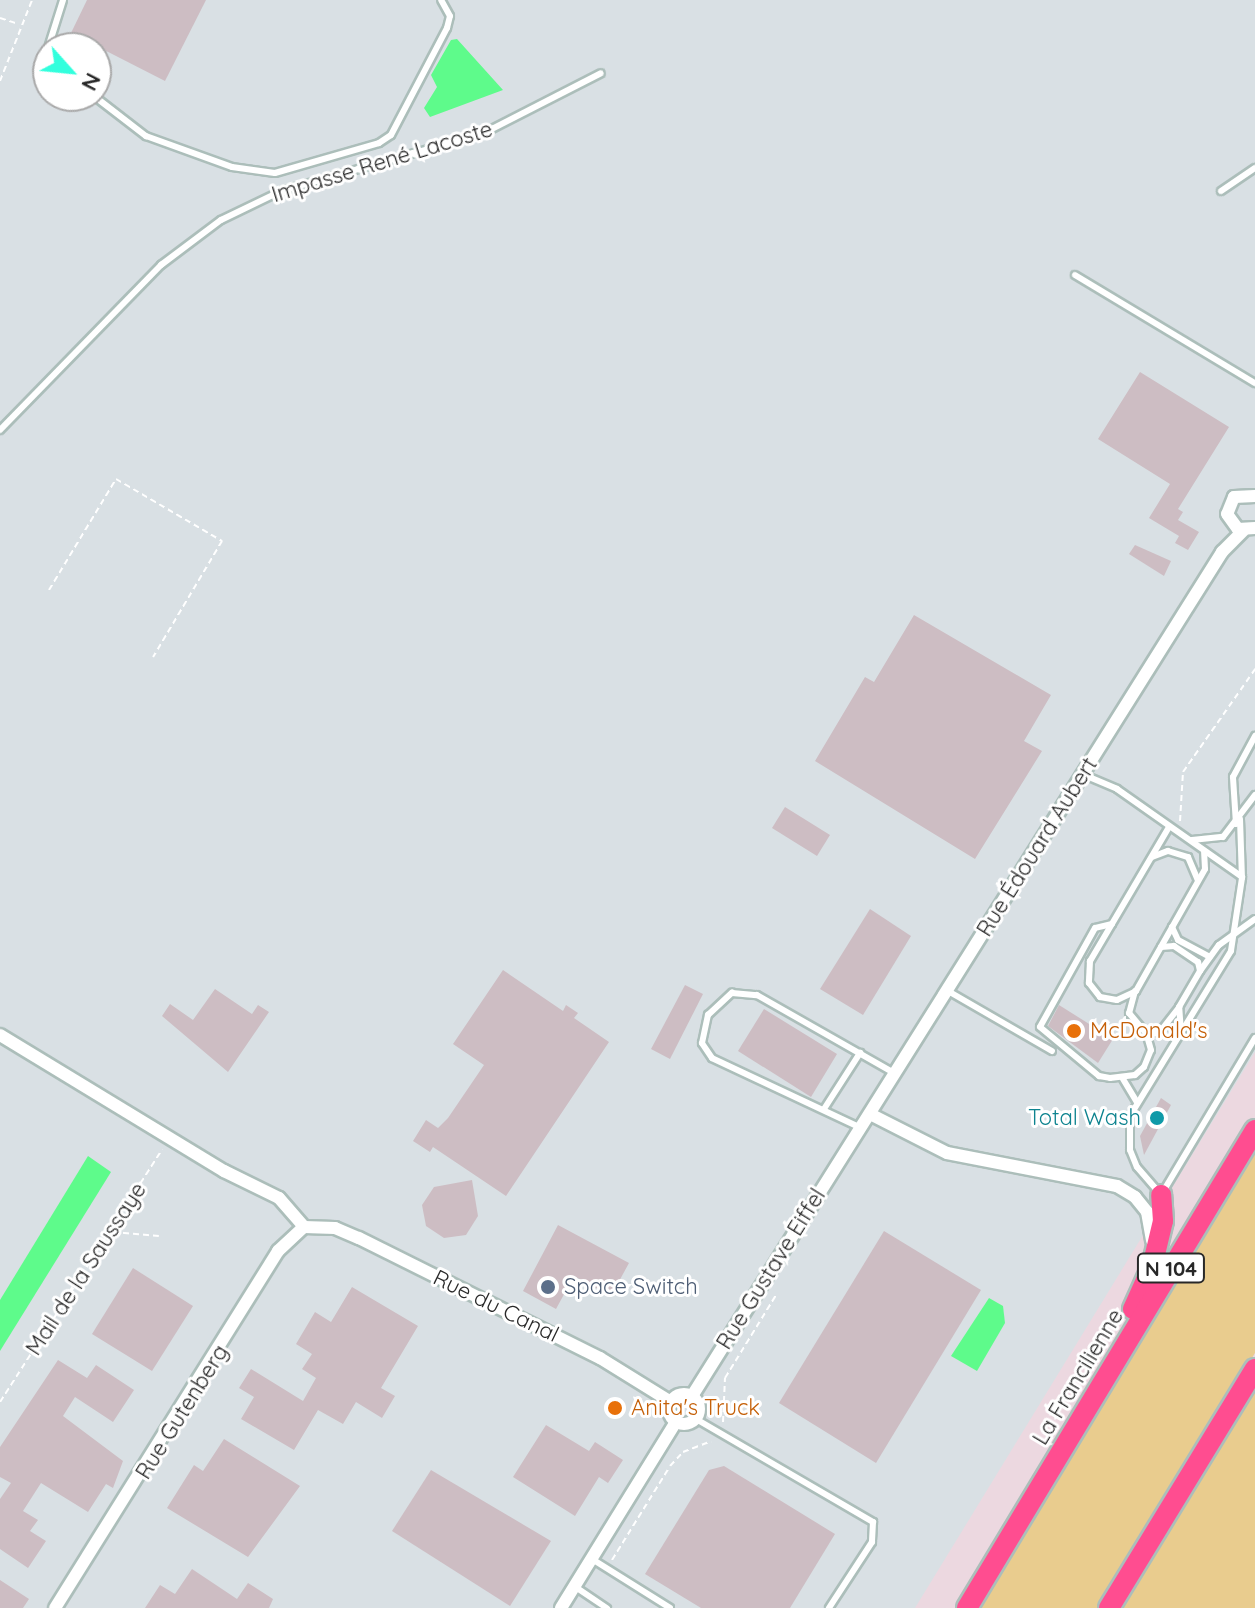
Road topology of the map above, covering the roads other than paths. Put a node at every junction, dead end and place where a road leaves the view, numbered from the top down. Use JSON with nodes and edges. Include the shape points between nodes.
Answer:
{"nodes":[{"id":1,"x":63,"y":0,"type":"edge"},
{"id":2,"x":441,"y":0,"type":"edge"},
{"id":3,"x":53,"y":32,"type":"edge"},
{"id":4,"x":601,"y":73,"type":"dead end"},
{"id":5,"x":112,"y":110,"type":"edge"},
{"id":6,"x":1255,"y":168,"type":"edge"},
{"id":7,"x":1221,"y":191,"type":"dead end"},
{"id":8,"x":1075,"y":275,"type":"dead end"},
{"id":9,"x":1255,"y":383,"type":"edge"},
{"id":10,"x":0,"y":430,"type":"edge"},
{"id":11,"x":1254,"y":493,"type":"edge"},
{"id":12,"x":1229,"y":520,"type":"junction"},
{"id":13,"x":1249,"y":530,"type":"edge"},
{"id":14,"x":1222,"y":552,"type":"junction"},
{"id":15,"x":1255,"y":736,"type":"edge"},
{"id":16,"x":1082,"y":774,"type":"junction"},
{"id":17,"x":1255,"y":795,"type":"edge"},
{"id":18,"x":1238,"y":822,"type":"junction"},
{"id":19,"x":1169,"y":827,"type":"junction"},
{"id":20,"x":1190,"y":840,"type":"junction"},
{"id":21,"x":1204,"y":852,"type":"junction"},
{"id":22,"x":1150,"y":858,"type":"junction"},
{"id":23,"x":1242,"y":878,"type":"junction"},
{"id":24,"x":1198,"y":880,"type":"junction"},
{"id":25,"x":1255,"y":919,"type":"edge"},
{"id":26,"x":1112,"y":924,"type":"junction"},
{"id":27,"x":1172,"y":927,"type":"junction"},
{"id":28,"x":1236,"y":929,"type":"junction"},
{"id":29,"x":1161,"y":947,"type":"junction"},
{"id":30,"x":1210,"y":957,"type":"junction"},
{"id":31,"x":1200,"y":971,"type":"junction"},
{"id":32,"x":948,"y":991,"type":"junction"},
{"id":33,"x":1136,"y":991,"type":"junction"},
{"id":34,"x":1179,"y":1007,"type":"junction"},
{"id":35,"x":1146,"y":1033,"type":"junction"},
{"id":36,"x":1181,"y":1034,"type":"junction"},
{"id":37,"x":0,"y":1035,"type":"edge"},
{"id":38,"x":1255,"y":1038,"type":"edge"},
{"id":39,"x":1052,"y":1051,"type":"dead end"},
{"id":40,"x":860,"y":1053,"type":"junction"},
{"id":41,"x":1145,"y":1065,"type":"junction"},
{"id":42,"x":896,"y":1074,"type":"junction"},
{"id":43,"x":1123,"y":1079,"type":"junction"},
{"id":44,"x":1151,"y":1082,"type":"junction"},
{"id":45,"x":1138,"y":1103,"type":"junction"},
{"id":46,"x":824,"y":1109,"type":"junction"},
{"id":47,"x":870,"y":1114,"type":"junction"},
{"id":48,"x":861,"y":1128,"type":"junction"},
{"id":49,"x":1255,"y":1130,"type":"edge"},
{"id":50,"x":852,"y":1143,"type":"joint"},
{"id":51,"x":1161,"y":1195,"type":"junction"},
{"id":52,"x":308,"y":1226,"type":"junction"},
{"id":53,"x":1155,"y":1249,"type":"junction"},
{"id":54,"x":1255,"y":1369,"type":"edge"},
{"id":55,"x":692,"y":1396,"type":"junction"},
{"id":56,"x":671,"y":1402,"type":"junction"},
{"id":57,"x":696,"y":1419,"type":"junction"},
{"id":58,"x":676,"y":1422,"type":"junction"},
{"id":59,"x":1065,"y":1445,"type":"junction"},
{"id":60,"x":591,"y":1559,"type":"junction"},
{"id":61,"x":574,"y":1586,"type":"junction"},
{"id":62,"x":55,"y":1608,"type":"edge"},
{"id":63,"x":561,"y":1608,"type":"edge"},
{"id":64,"x":607,"y":1608,"type":"edge"},
{"id":65,"x":670,"y":1608,"type":"edge"},
{"id":66,"x":829,"y":1608,"type":"edge"},
{"id":67,"x":967,"y":1608,"type":"edge"},
{"id":68,"x":1109,"y":1608,"type":"edge"}],
"edges":[{"from":1,"to":3,"type":"lane"},
{"from":2,"to":5,"type":"lane","via":[[450,16],[447,28],[391,135],[379,143],[275,173],[232,167],[146,136]]},
{"from":4,"to":10,"type":"lane","name":"Impasse René Lacoste","via":[[484,133],[281,191],[221,220],[161,265]]},
{"from":6,"to":7,"type":"lane"},
{"from":8,"to":9,"type":"lane"},
{"from":11,"to":12,"type":"street","via":[[1234,497],[1227,508]]},
{"from":12,"to":13,"type":"street"},
{"from":12,"to":14,"type":"street","name":"Rue Édouard Aubert"},
{"from":13,"to":14,"type":"street","name":"Rue Édouard Aubert"},
{"from":14,"to":16,"type":"street","name":"Rue Édouard Aubert"},
{"from":15,"to":18,"type":"lane","via":[[1233,777]]},
{"from":16,"to":19,"type":"lane","via":[[1117,789]]},
{"from":16,"to":32,"type":"street","name":"Rue Édouard Aubert"},
{"from":17,"to":18,"type":"lane"},
{"from":18,"to":20,"type":"lane","via":[[1223,837],[1205,843]]},
{"from":18,"to":23,"type":"lane"},
{"from":19,"to":20,"type":"lane"},
{"from":19,"to":22,"type":"lane"},
{"from":20,"to":21,"type":"lane"},
{"from":21,"to":23,"type":"lane"},
{"from":21,"to":24,"type":"lane","via":[[1205,869]]},
{"from":22,"to":24,"type":"lane","via":[[1168,851],[1188,857]]},
{"from":22,"to":26,"type":"lane"},
{"from":23,"to":28,"type":"lane"},
{"from":24,"to":27,"type":"lane"},
{"from":25,"to":28,"type":"lane"},
{"from":26,"to":33,"type":"lane","via":[[1090,961],[1089,983],[1108,999]]},
{"from":26,"to":43,"type":"lane","via":[[1095,928],[1040,1027],[1099,1076]]},
{"from":27,"to":29,"type":"lane"},
{"from":27,"to":30,"type":"lane","via":[[1178,940]]},
{"from":28,"to":30,"type":"lane"},
{"from":28,"to":36,"type":"lane","via":[[1231,951]]},
{"from":29,"to":31,"type":"lane","via":[[1174,946],[1198,962]]},
{"from":29,"to":33,"type":"lane"},
{"from":30,"to":31,"type":"lane"},
{"from":31,"to":34,"type":"lane"},
{"from":32,"to":39,"type":"lane"},
{"from":32,"to":42,"type":"street","name":"Rue Édouard Aubert"},
{"from":33,"to":35,"type":"lane","via":[[1129,1013]]},
{"from":34,"to":35,"type":"lane","via":[[1159,1033]]},
{"from":34,"to":36,"type":"lane"},
{"from":35,"to":41,"type":"lane","via":[[1151,1050]]},
{"from":36,"to":44,"type":"lane"},
{"from":37,"to":52,"type":"street","via":[[224,1171],[279,1198]]},
{"from":38,"to":51,"type":"lane"},
{"from":40,"to":42,"type":"lane"},
{"from":40,"to":46,"type":"lane"},
{"from":40,"to":46,"type":"lane","via":[[757,995],[732,993],[708,1015],[702,1043],[712,1058]]},
{"from":41,"to":43,"type":"lane"},
{"from":41,"to":44,"type":"lane"},
{"from":42,"to":47,"type":"street","name":"Rue Édouard Aubert"},
{"from":43,"to":45,"type":"lane"},
{"from":44,"to":45,"type":"lane"},
{"from":45,"to":51,"type":"lane","via":[[1128,1129],[1130,1150]]},
{"from":46,"to":48,"type":"lane"},
{"from":47,"to":48,"type":"street","name":"Rue Édouard Aubert"},
{"from":47,"to":53,"type":"street","via":[[947,1153],[1117,1186],[1147,1212]]},
{"from":48,"to":50,"type":"street","name":"Rue Édouard Aubert"},
{"from":49,"to":59,"type":"highway","name":"La Francilienne","number":"N 104"},
{"from":50,"to":55,"type":"street","name":"Rue Gustave Eiffel"},
{"from":51,"to":53,"type":"highway","via":[[1163,1221]]},
{"from":52,"to":56,"type":"street","name":"Rue du Canal","via":[[348,1233],[600,1358]]},
{"from":52,"to":62,"type":"street","name":"Rue Gutenberg","via":[[278,1251]]},
{"from":53,"to":59,"type":"highway","via":[[1141,1295],[1062,1423]]},
{"from":54,"to":68,"type":"highway"},
{"from":55,"to":56,"type":"street","via":[[682,1394]]},
{"from":55,"to":57,"type":"street","via":[[699,1407]]},
{"from":56,"to":58,"type":"street"},
{"from":57,"to":58,"type":"street"},
{"from":57,"to":66,"type":"lane","via":[[873,1522],[872,1542]]},
{"from":58,"to":60,"type":"street"},
{"from":59,"to":67,"type":"highway","name":"La Francilienne","number":"N 104"},
{"from":60,"to":61,"type":"street"},
{"from":60,"to":65,"type":"lane"},
{"from":61,"to":63,"type":"street"},
{"from":61,"to":64,"type":"lane"}]}
